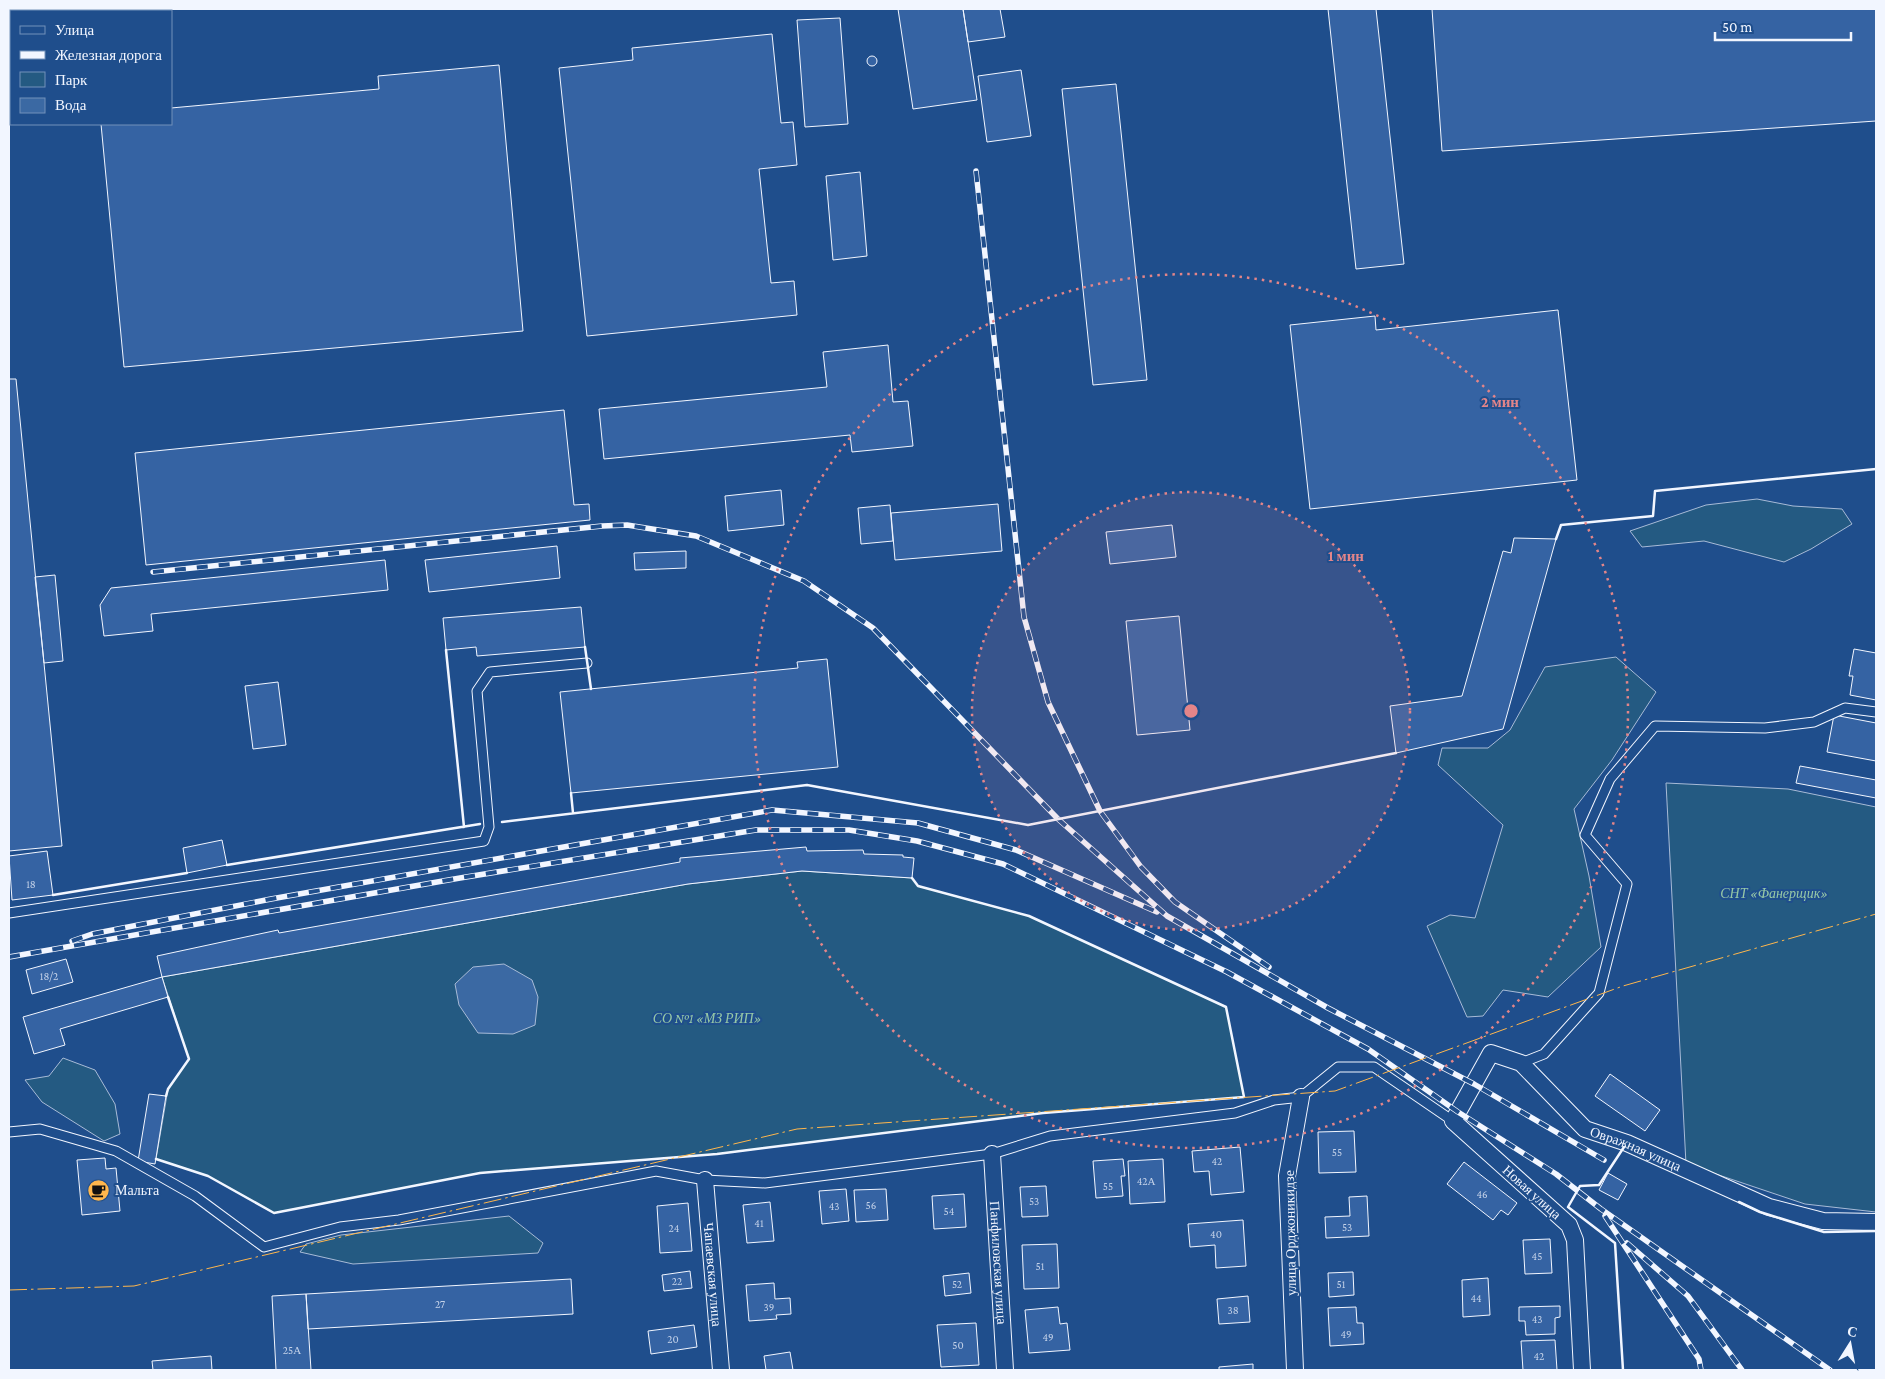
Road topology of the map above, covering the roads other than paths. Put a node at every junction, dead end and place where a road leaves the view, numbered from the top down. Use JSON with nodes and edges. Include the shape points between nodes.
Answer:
{"nodes":[{"id":1,"x":587,"y":663,"type":"dead end"},
{"id":2,"x":1876,"y":712,"type":"edge"},
{"id":3,"x":9,"y":913,"type":"edge"},
{"id":4,"x":1521,"y":1063,"type":"junction"},
{"id":5,"x":1301,"y":1096,"type":"junction"},
{"id":6,"x":1453,"y":1121,"type":"junction"},
{"id":7,"x":9,"y":1132,"type":"edge"},
{"id":8,"x":992,"y":1154,"type":"junction"},
{"id":9,"x":705,"y":1180,"type":"junction"},
{"id":10,"x":1876,"y":1222,"type":"edge"},
{"id":11,"x":721,"y":1370,"type":"edge"},
{"id":12,"x":1005,"y":1370,"type":"edge"},
{"id":13,"x":1295,"y":1370,"type":"edge"},
{"id":14,"x":1582,"y":1370,"type":"edge"}],
"edges":[{"from":1,"to":3,"type":"lane","via":[[490,672],[477,691],[489,827],[484,841]]},
{"from":2,"to":4,"type":"lane","via":[[1845,708],[1814,722],[1765,728],[1654,726],[1610,779],[1585,835],[1627,884],[1599,993],[1544,1054]]},
{"from":4,"to":6,"type":"street","name":"Овражная улица","via":[[1490,1053]]},
{"from":4,"to":10,"type":"street","name":"Овражная улица","via":[[1585,1129],[1627,1143],[1769,1207],[1823,1221]]},
{"from":5,"to":6,"type":"lane","via":[[1338,1067],[1374,1067]]},
{"from":5,"to":8,"type":"lane","via":[[1274,1100],[1235,1113],[1050,1136]]},
{"from":5,"to":13,"type":"street","name":"улица Орджоникидзе","via":[[1287,1176]]},
{"from":6,"to":14,"type":"street","name":"Новая улица","via":[[1569,1225],[1575,1240]]},
{"from":7,"to":9,"type":"lane","via":[[40,1129],[116,1151],[195,1196],[264,1247],[340,1227],[399,1220],[656,1170]]},
{"from":8,"to":9,"type":"lane","via":[[765,1183]]},
{"from":8,"to":12,"type":"street","name":"Панфиловская улица"},
{"from":9,"to":11,"type":"street","name":"Чапаевская улица"}]}
